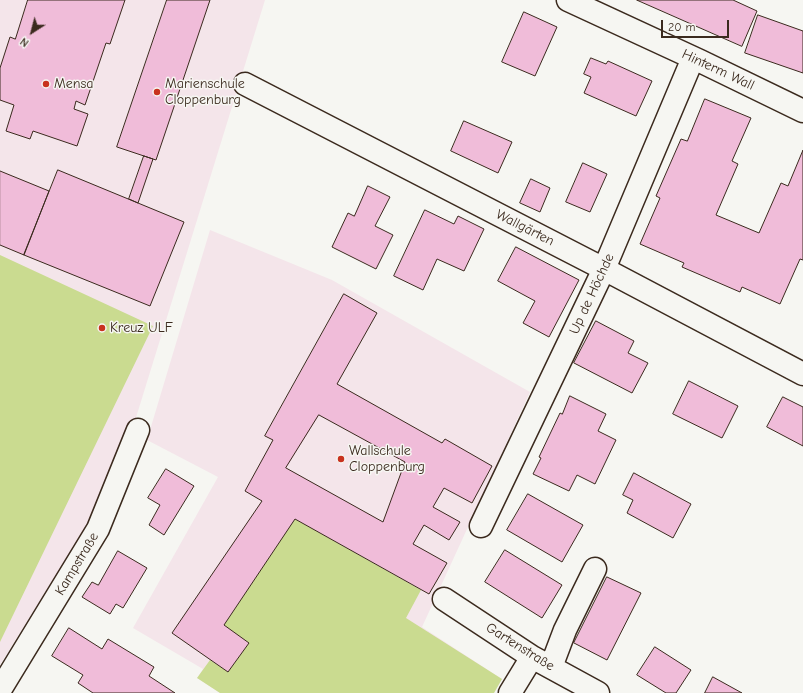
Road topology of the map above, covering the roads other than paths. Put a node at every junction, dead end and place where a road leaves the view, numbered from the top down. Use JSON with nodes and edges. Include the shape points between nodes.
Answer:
{"nodes":[{"id":1,"x":568,"y":0,"type":"edge"},
{"id":2,"x":693,"y":58,"type":"junction"},
{"id":3,"x":245,"y":84,"type":"dead end"},
{"id":4,"x":803,"y":111,"type":"edge"},
{"id":5,"x":604,"y":269,"type":"junction"},
{"id":6,"x":803,"y":374,"type":"edge"},
{"id":7,"x":138,"y":430,"type":"dead end"},
{"id":8,"x":481,"y":526,"type":"dead end"},
{"id":9,"x":595,"y":569,"type":"dead end"},
{"id":10,"x":444,"y":599,"type":"dead end"},
{"id":11,"x":541,"y":662,"type":"junction"},
{"id":12,"x":0,"y":690,"type":"edge"},
{"id":13,"x":510,"y":693,"type":"edge"},
{"id":14,"x":598,"y":693,"type":"edge"}],
"edges":[{"from":1,"to":2,"type":"street","name":"Hinterm Wall"},
{"from":2,"to":4,"type":"street","name":"Hinterm Wall"},
{"from":2,"to":5,"type":"street","name":"Up de Höchde"},
{"from":3,"to":5,"type":"street","name":"Wallgärten"},
{"from":5,"to":6,"type":"street","name":"Wallgärten"},
{"from":5,"to":8,"type":"street","name":"Up de Höchde"},
{"from":7,"to":12,"type":"street","name":"Kampstraße","via":[[98,529]]},
{"from":9,"to":11,"type":"street","via":[[565,630]]},
{"from":10,"to":11,"type":"street","name":"Gartenstraße"},
{"from":11,"to":13,"type":"street"},
{"from":11,"to":14,"type":"street","name":"Gartenstraße"}]}
